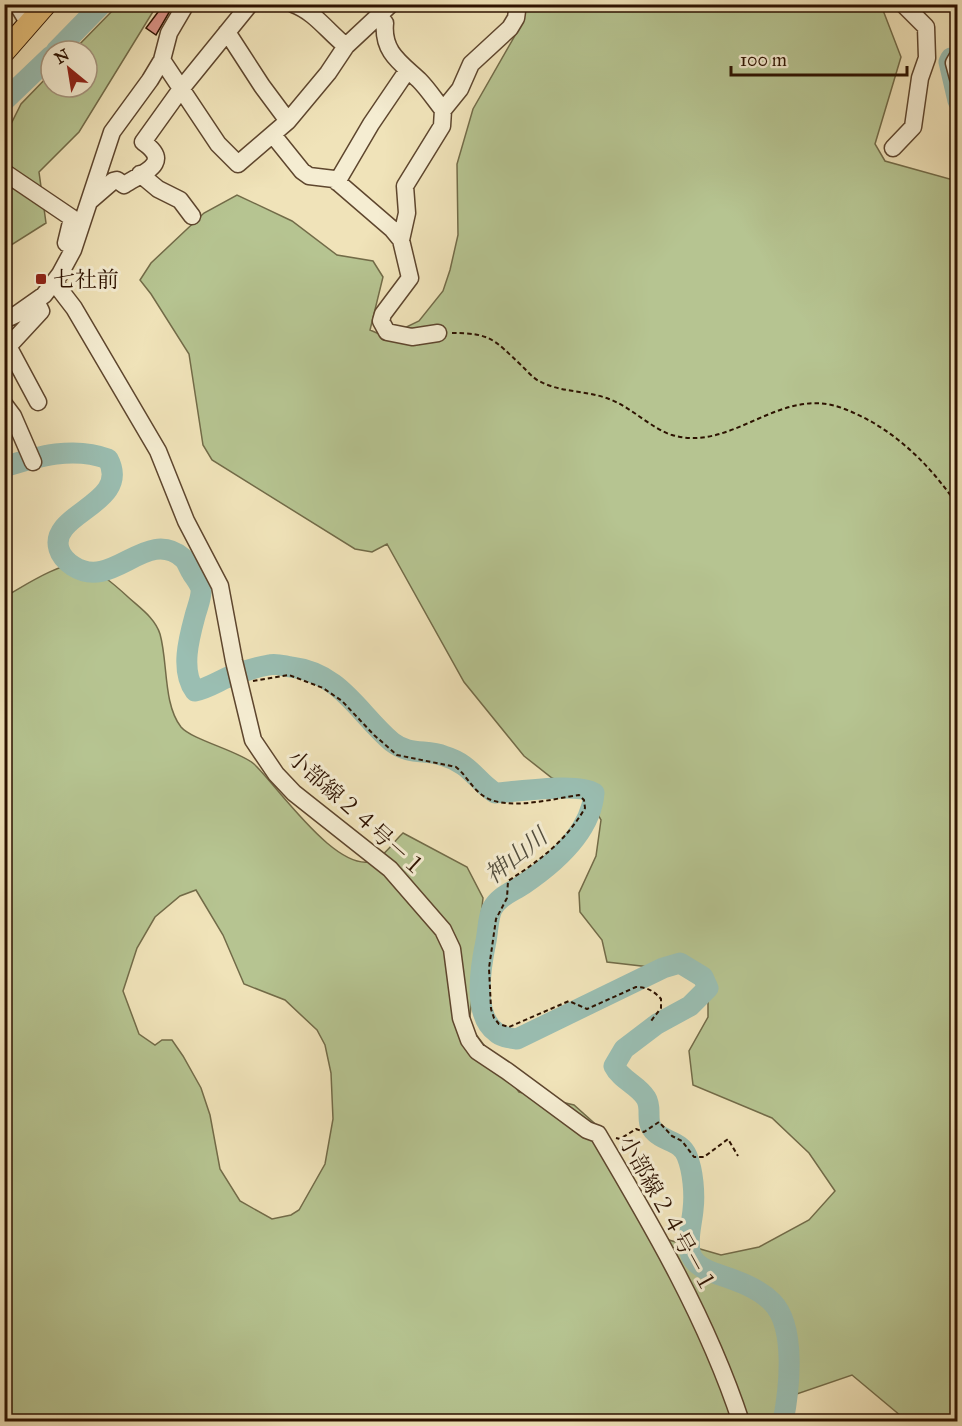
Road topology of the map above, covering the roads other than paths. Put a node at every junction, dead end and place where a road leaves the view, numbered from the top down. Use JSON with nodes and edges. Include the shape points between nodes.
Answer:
{"nodes":[{"id":1,"x":17,"y":4,"type":"edge"},
{"id":2,"x":46,"y":4,"type":"edge"},
{"id":3,"x":186,"y":4,"type":"edge"},
{"id":4,"x":250,"y":4,"type":"edge"},
{"id":5,"x":293,"y":4,"type":"edge"},
{"id":6,"x":518,"y":4,"type":"edge"},
{"id":7,"x":903,"y":4,"type":"edge"},
{"id":8,"x":385,"y":10,"type":"edge"},
{"id":9,"x":29,"y":24,"type":"junction"},
{"id":10,"x":227,"y":32,"type":"junction"},
{"id":11,"x":346,"y":46,"type":"junction"},
{"id":12,"x":4,"y":52,"type":"edge"},
{"id":13,"x":957,"y":56,"type":"edge"},
{"id":14,"x":162,"y":60,"type":"junction"},
{"id":15,"x":407,"y":72,"type":"junction"},
{"id":16,"x":957,"y":78,"type":"edge"},
{"id":17,"x":181,"y":89,"type":"junction"},
{"id":18,"x":443,"y":110,"type":"junction"},
{"id":19,"x":288,"y":122,"type":"junction"},
{"id":20,"x":273,"y":135,"type":"junction"},
{"id":21,"x":893,"y":148,"type":"dead end"},
{"id":22,"x":5,"y":172,"type":"edge"},
{"id":23,"x":140,"y":174,"type":"junction"},
{"id":24,"x":337,"y":182,"type":"junction"},
{"id":25,"x":91,"y":201,"type":"junction"},
{"id":26,"x":192,"y":216,"type":"dead end"},
{"id":27,"x":401,"y":240,"type":"junction"},
{"id":28,"x":73,"y":250,"type":"junction"},
{"id":29,"x":54,"y":282,"type":"junction"},
{"id":30,"x":36,"y":301,"type":"junction"},
{"id":31,"x":4,"y":320,"type":"edge"},
{"id":32,"x":438,"y":333,"type":"road end"},
{"id":33,"x":6,"y":348,"type":"edge"},
{"id":34,"x":38,"y":402,"type":"dead end"},
{"id":35,"x":4,"y":404,"type":"edge"},
{"id":36,"x":33,"y":462,"type":"dead end"},
{"id":37,"x":741,"y":1422,"type":"edge"}],
"edges":[{"from":1,"to":9,"type":"street"},
{"from":2,"to":9,"type":"main road"},
{"from":3,"to":14,"type":"street","via":[[169,33]]},
{"from":4,"to":10,"type":"street"},
{"from":5,"to":11,"type":"street","via":[[317,18]]},
{"from":6,"to":18,"type":"street","via":[[510,28],[471,64],[460,89]]},
{"from":7,"to":21,"type":"street","via":[[926,27],[927,58],[913,127]]},
{"from":8,"to":11,"type":"street"},
{"from":8,"to":15,"type":"street","via":[[384,33],[395,59]]},
{"from":9,"to":12,"type":"main road"},
{"from":10,"to":17,"type":"street"},
{"from":10,"to":19,"type":"street"},
{"from":11,"to":19,"type":"street"},
{"from":13,"to":16,"type":"street"},
{"from":14,"to":17,"type":"street"},
{"from":14,"to":25,"type":"street","via":[[112,132]]},
{"from":15,"to":18,"type":"street","via":[[418,79]]},
{"from":15,"to":24,"type":"street"},
{"from":17,"to":20,"type":"street","via":[[218,144],[238,164]]},
{"from":17,"to":23,"type":"street","via":[[143,142],[155,151],[157,158],[154,165]]},
{"from":18,"to":27,"type":"street","via":[[442,126],[405,186],[407,213]]},
{"from":19,"to":20,"type":"street"},
{"from":20,"to":24,"type":"street","via":[[302,171]]},
{"from":22,"to":28,"type":"street","via":[[72,218],[66,246]]},
{"from":23,"to":25,"type":"street","via":[[124,185],[113,181]]},
{"from":23,"to":26,"type":"street","via":[[180,200]]},
{"from":24,"to":27,"type":"street"},
{"from":25,"to":28,"type":"street"},
{"from":27,"to":32,"type":"street","via":[[410,278],[381,321],[387,332],[412,337]]},
{"from":28,"to":29,"type":"street"},
{"from":29,"to":30,"type":"street"},
{"from":29,"to":37,"type":"street","name":"小部線２４号－１","via":[[74,308],[158,451],[186,521],[220,586],[253,740],[294,793],[390,869],[443,930],[452,949],[461,1018],[477,1051],[586,1130],[598,1134],[687,1291],[726,1375]]},
{"from":30,"to":31,"type":"street"},
{"from":30,"to":33,"type":"street","via":[[41,311]]},
{"from":33,"to":34,"type":"street"},
{"from":35,"to":36,"type":"street","via":[[18,424]]}]}
